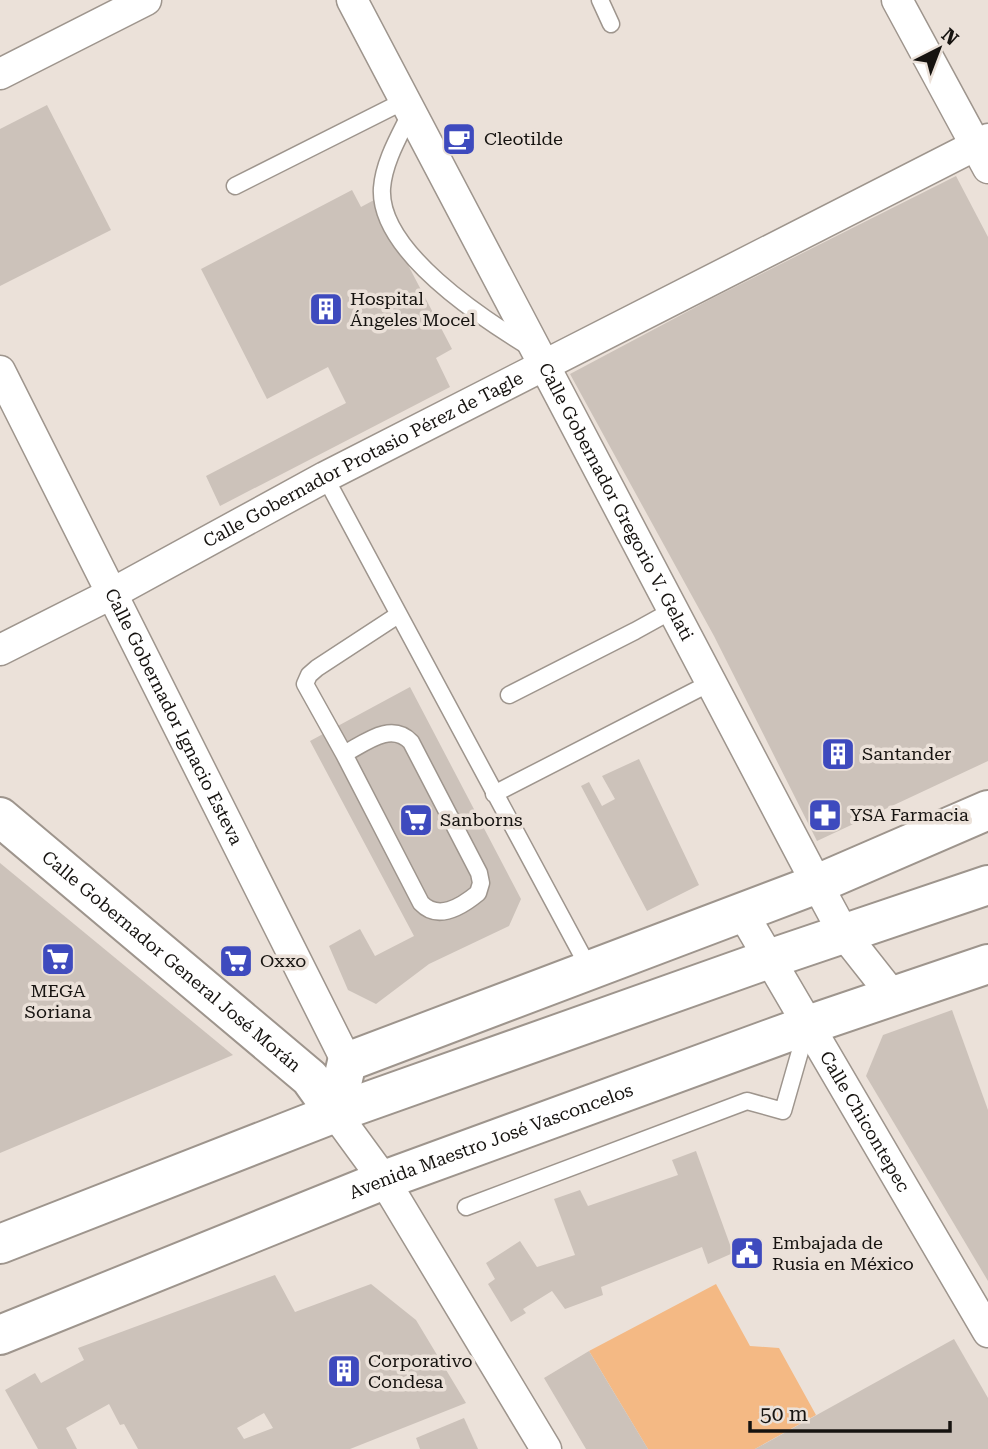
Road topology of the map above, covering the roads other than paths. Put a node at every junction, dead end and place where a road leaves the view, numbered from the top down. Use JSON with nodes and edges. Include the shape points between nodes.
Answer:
{"nodes":[{"id":1,"x":146,"y":0,"type":"edge"},
{"id":2,"x":352,"y":0,"type":"edge"},
{"id":3,"x":600,"y":0,"type":"edge"},
{"id":4,"x":897,"y":0,"type":"edge"},
{"id":5,"x":611,"y":24,"type":"dead end"},
{"id":6,"x":0,"y":74,"type":"edge"},
{"id":7,"x":407,"y":106,"type":"junction"},
{"id":8,"x":984,"y":151,"type":"edge"},
{"id":9,"x":235,"y":186,"type":"dead end"},
{"id":10,"x":541,"y":358,"type":"junction"},
{"id":11,"x":0,"y":371,"type":"edge"},
{"id":12,"x":325,"y":477,"type":"junction"},
{"id":13,"x":111,"y":594,"type":"junction"},
{"id":14,"x":673,"y":610,"type":"junction"},
{"id":15,"x":398,"y":615,"type":"junction"},
{"id":16,"x":0,"y":650,"type":"edge"},
{"id":17,"x":710,"y":683,"type":"junction"},
{"id":18,"x":509,"y":695,"type":"dead end"},
{"id":19,"x":344,"y":754,"type":"junction"},
{"id":20,"x":494,"y":794,"type":"junction"},
{"id":21,"x":988,"y":810,"type":"edge"},
{"id":22,"x":0,"y":817,"type":"edge"},
{"id":23,"x":817,"y":884,"type":"junction"},
{"id":24,"x":988,"y":885,"type":"edge"},
{"id":25,"x":742,"y":912,"type":"junction"},
{"id":26,"x":844,"y":934,"type":"junction"},
{"id":27,"x":769,"y":959,"type":"junction"},
{"id":28,"x":988,"y":964,"type":"edge"},
{"id":29,"x":590,"y":970,"type":"junction"},
{"id":30,"x":893,"y":996,"type":"junction"},
{"id":31,"x":808,"y":1025,"type":"junction"},
{"id":32,"x":348,"y":1062,"type":"junction"},
{"id":33,"x":335,"y":1113,"type":"junction"},
{"id":34,"x":384,"y":1180,"type":"junction"},
{"id":35,"x":466,"y":1207,"type":"dead end"},
{"id":36,"x":0,"y":1244,"type":"edge"},
{"id":37,"x":988,"y":1332,"type":"edge"},
{"id":38,"x":0,"y":1335,"type":"edge"},
{"id":39,"x":546,"y":1449,"type":"edge"}],
"edges":[{"from":1,"to":6,"type":"street"},
{"from":2,"to":7,"type":"street","name":"Calle Gobernador Gregorio V. Gelati"},
{"from":3,"to":5,"type":"lane"},
{"from":4,"to":8,"type":"street"},
{"from":7,"to":9,"type":"lane"},
{"from":7,"to":10,"type":"street","name":"Calle Gobernador Gregorio V. Gelati"},
{"from":7,"to":10,"type":"lane","via":[[382,186],[391,228],[447,289]]},
{"from":8,"to":10,"type":"street","name":"Calle Gobernador Protasio Pérez de Tagle"},
{"from":10,"to":12,"type":"street","name":"Calle Gobernador Protasio Pérez de Tagle"},
{"from":10,"to":14,"type":"street","name":"Calle Gobernador Gregorio V. Gelati"},
{"from":11,"to":13,"type":"street","name":"Calle Gobernador Ignacio Esteva"},
{"from":12,"to":13,"type":"street","name":"Calle Gobernador Protasio Pérez de Tagle"},
{"from":12,"to":15,"type":"lane"},
{"from":13,"to":16,"type":"street","name":"Calle Gobernador Protasio Pérez de Tagle"},
{"from":13,"to":32,"type":"street","name":"Calle Gobernador Ignacio Esteva"},
{"from":14,"to":17,"type":"street","name":"Calle Gobernador Gregorio V. Gelati"},
{"from":14,"to":18,"type":"lane"},
{"from":15,"to":19,"type":"lane","via":[[309,675],[305,684]]},
{"from":15,"to":20,"type":"lane"},
{"from":17,"to":20,"type":"lane"},
{"from":17,"to":23,"type":"street","name":"Calle Gobernador Gregorio V. Gelati"},
{"from":19,"to":19,"type":"lane","via":[[421,903],[438,913],[478,893],[479,873],[404,734],[384,733]]},
{"from":20,"to":29,"type":"lane"},
{"from":21,"to":23,"type":"main road"},
{"from":22,"to":33,"type":"main road","name":"Calle Gobernador General José Morán","via":[[310,1079]]},
{"from":23,"to":25,"type":"main road"},
{"from":23,"to":26,"type":"street","name":"Calle Gobernador Gregorio V. Gelati"},
{"from":24,"to":26,"type":"main road"},
{"from":25,"to":27,"type":"street","name":"Calle Chicontepec"},
{"from":25,"to":29,"type":"main road"},
{"from":26,"to":27,"type":"main road"},
{"from":26,"to":30,"type":"street","name":"Calle Gobernador Gregorio V. Gelati"},
{"from":27,"to":31,"type":"street","name":"Calle Chicontepec"},
{"from":27,"to":33,"type":"main road"},
{"from":28,"to":30,"type":"main road","name":"Avenida Maestro José Vasconcelos"},
{"from":29,"to":32,"type":"main road"},
{"from":30,"to":31,"type":"main road","name":"Avenida Maestro José Vasconcelos"},
{"from":31,"to":34,"type":"main road","name":"Avenida Maestro José Vasconcelos"},
{"from":31,"to":35,"type":"lane","via":[[783,1111],[747,1101]]},
{"from":31,"to":37,"type":"street","name":"Calle Chicontepec"},
{"from":32,"to":33,"type":"main road"},
{"from":33,"to":34,"type":"street"},
{"from":33,"to":36,"type":"main road"},
{"from":34,"to":38,"type":"main road","name":"Avenida Maestro José Vasconcelos"},
{"from":34,"to":39,"type":"street"}]}
